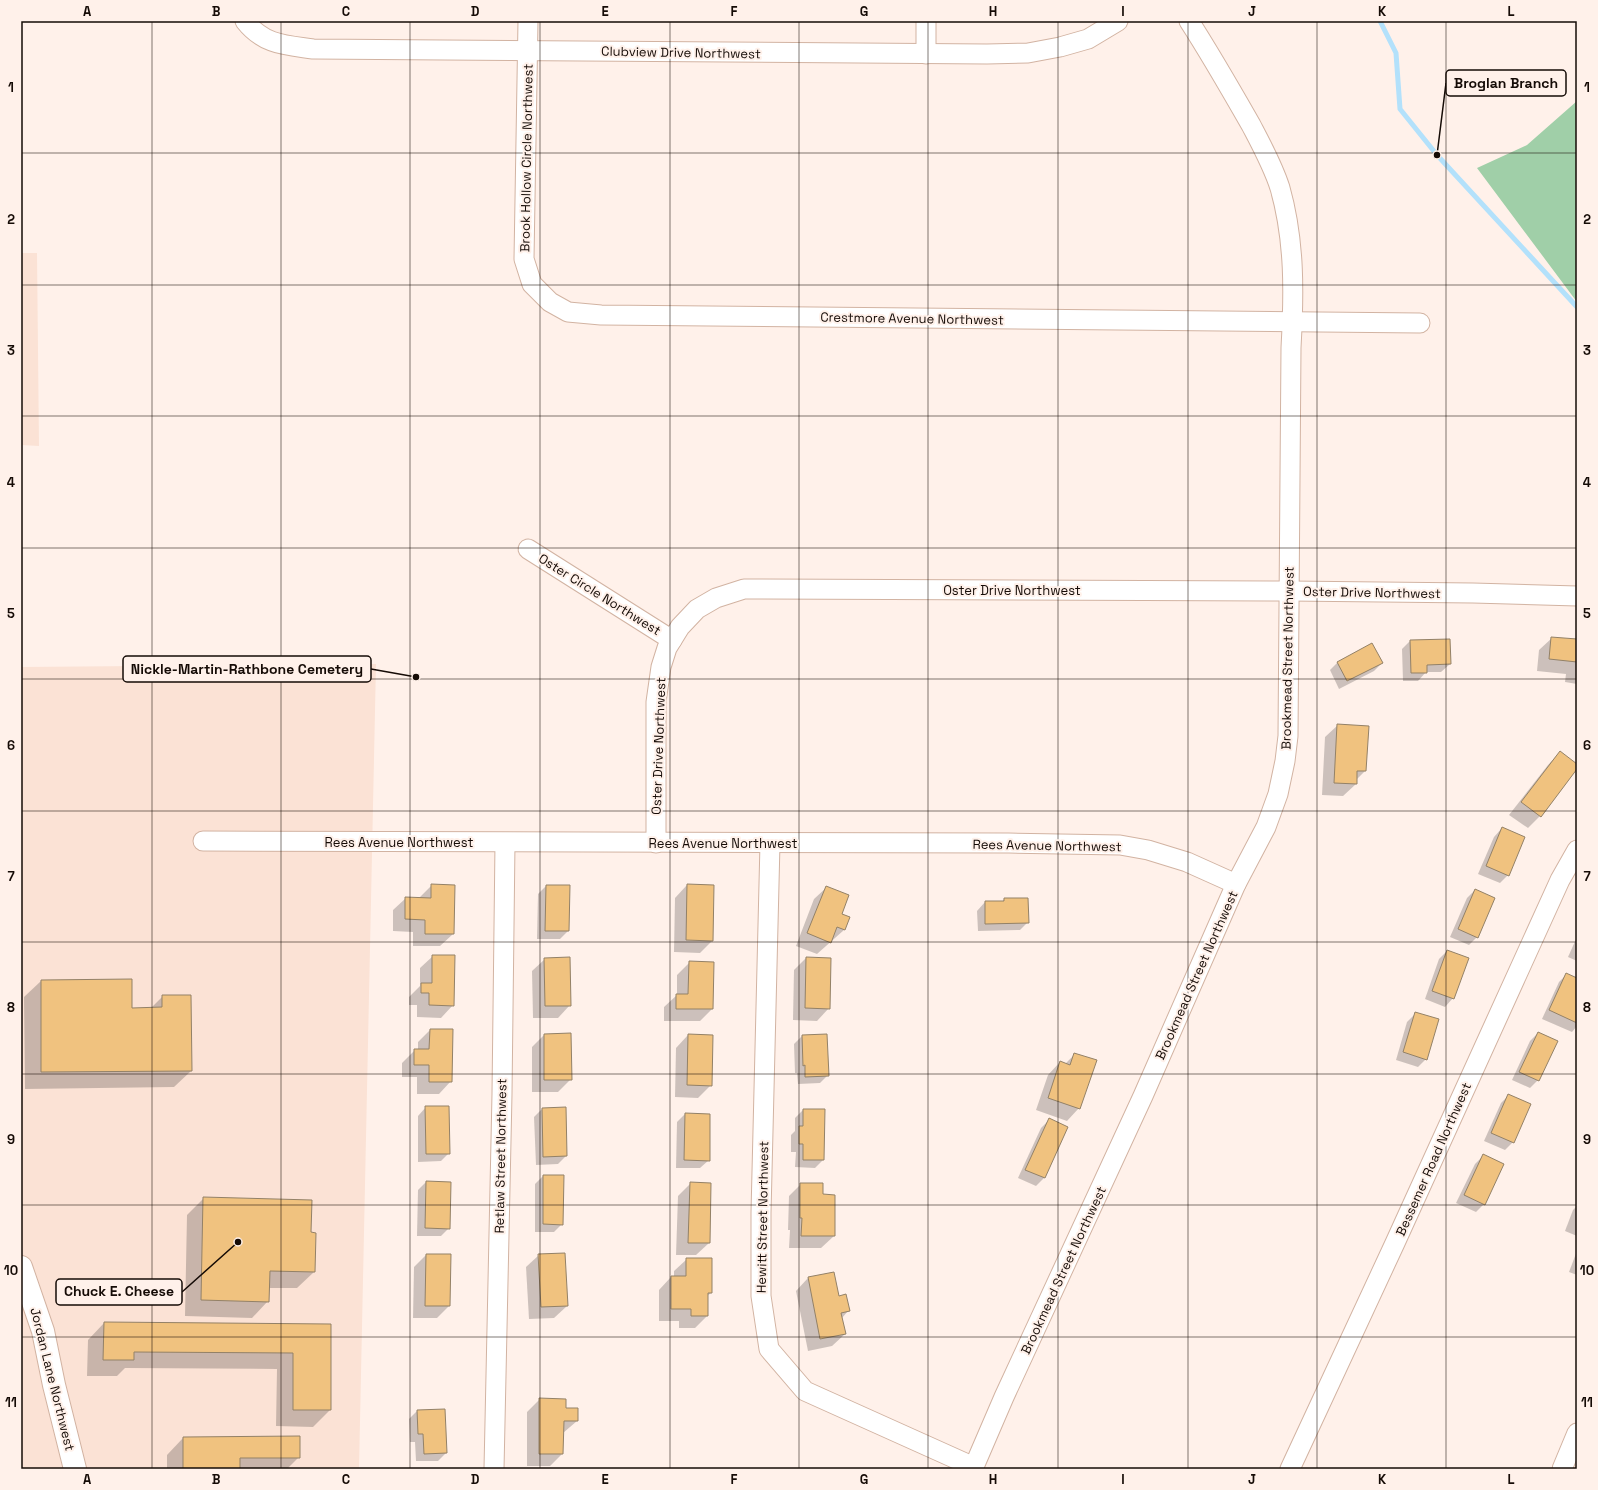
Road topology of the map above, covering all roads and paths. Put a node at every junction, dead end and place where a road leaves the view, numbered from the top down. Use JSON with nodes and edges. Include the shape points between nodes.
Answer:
{"nodes":[{"id":1,"x":245,"y":21,"type":"edge"},
{"id":2,"x":528,"y":21,"type":"edge"},
{"id":3,"x":926,"y":21,"type":"edge"},
{"id":4,"x":1118,"y":21,"type":"edge"},
{"id":5,"x":1189,"y":21,"type":"edge"},
{"id":6,"x":528,"y":51,"type":"junction"},
{"id":7,"x":926,"y":54,"type":"junction"},
{"id":8,"x":538,"y":291,"type":"joint"},
{"id":9,"x":1292,"y":322,"type":"junction"},
{"id":10,"x":1420,"y":323,"type":"dead end"},
{"id":11,"x":528,"y":549,"type":"dead end"},
{"id":12,"x":1289,"y":591,"type":"junction"},
{"id":13,"x":1577,"y":596,"type":"edge"},
{"id":14,"x":672,"y":640,"type":"junction"},
{"id":15,"x":203,"y":841,"type":"dead end"},
{"id":16,"x":505,"y":842,"type":"junction"},
{"id":17,"x":770,"y":842,"type":"junction"},
{"id":18,"x":656,"y":843,"type":"junction"},
{"id":19,"x":1577,"y":850,"type":"edge"},
{"id":20,"x":1236,"y":884,"type":"junction"},
{"id":21,"x":21,"y":1267,"type":"edge"},
{"id":22,"x":1577,"y":1433,"type":"edge"},
{"id":23,"x":974,"y":1468,"type":"edge"},
{"id":24,"x":75,"y":1469,"type":"edge"},
{"id":25,"x":494,"y":1469,"type":"edge"},
{"id":26,"x":1290,"y":1469,"type":"edge"},
{"id":27,"x":1562,"y":1469,"type":"edge"}],
"edges":[{"from":1,"to":6,"type":"street","name":"Clubview Drive Northwest","via":[[266,40],[313,49]]},
{"from":2,"to":6,"type":"street","name":"Brook Hollow Circle Northwest"},
{"from":3,"to":7,"type":"street"},
{"from":4,"to":7,"type":"street","name":"Clubview Drive Northwest","via":[[1088,39],[1028,53]]},
{"from":5,"to":9,"type":"street","name":"Brookmead Street Northwest","via":[[1225,77],[1271,163],[1278,182],[1289,230],[1294,291]]},
{"from":6,"to":7,"type":"street","name":"Clubview Drive Northwest"},
{"from":6,"to":8,"type":"street","name":"Brook Hollow Circle Northwest","via":[[524,259],[532,284]]},
{"from":8,"to":9,"type":"street","name":"Crestmore Avenue Northwest","via":[[550,302],[568,312],[601,315]]},
{"from":9,"to":10,"type":"street","name":"Crestmore Avenue Northwest"},
{"from":9,"to":12,"type":"street","name":"Brookmead Street Northwest"},
{"from":11,"to":14,"type":"street","name":"Oster Circle Northwest"},
{"from":12,"to":13,"type":"street","name":"Oster Drive Northwest"},
{"from":12,"to":14,"type":"street","name":"Oster Drive Northwest","via":[[744,589],[716,598],[697,610]]},
{"from":12,"to":20,"type":"street","name":"Brookmead Street Northwest","via":[[1288,736],[1285,761],[1278,794],[1266,827]]},
{"from":14,"to":18,"type":"street","name":"Oster Drive Northwest","via":[[660,667],[656,702]]},
{"from":15,"to":16,"type":"street","name":"Rees Avenue Northwest"},
{"from":16,"to":18,"type":"street","name":"Rees Avenue Northwest"},
{"from":16,"to":25,"type":"street","name":"Retlaw Street Northwest"},
{"from":17,"to":18,"type":"street","name":"Rees Avenue Northwest"},
{"from":17,"to":20,"type":"street","name":"Rees Avenue Northwest","via":[[1120,845],[1148,850],[1187,862]]},
{"from":17,"to":23,"type":"street","name":"Hewitt Street Northwest","via":[[761,1274],[761,1296],[769,1349],[805,1391]]},
{"from":19,"to":26,"type":"street","name":"Bessemer Road Northwest","via":[[1560,880]]},
{"from":20,"to":23,"type":"street","name":"Brookmead Street Northwest"},
{"from":21,"to":24,"type":"main road","name":"Jordan Lane Northwest","via":[[43,1331]]},
{"from":22,"to":27,"type":"street"}]}
